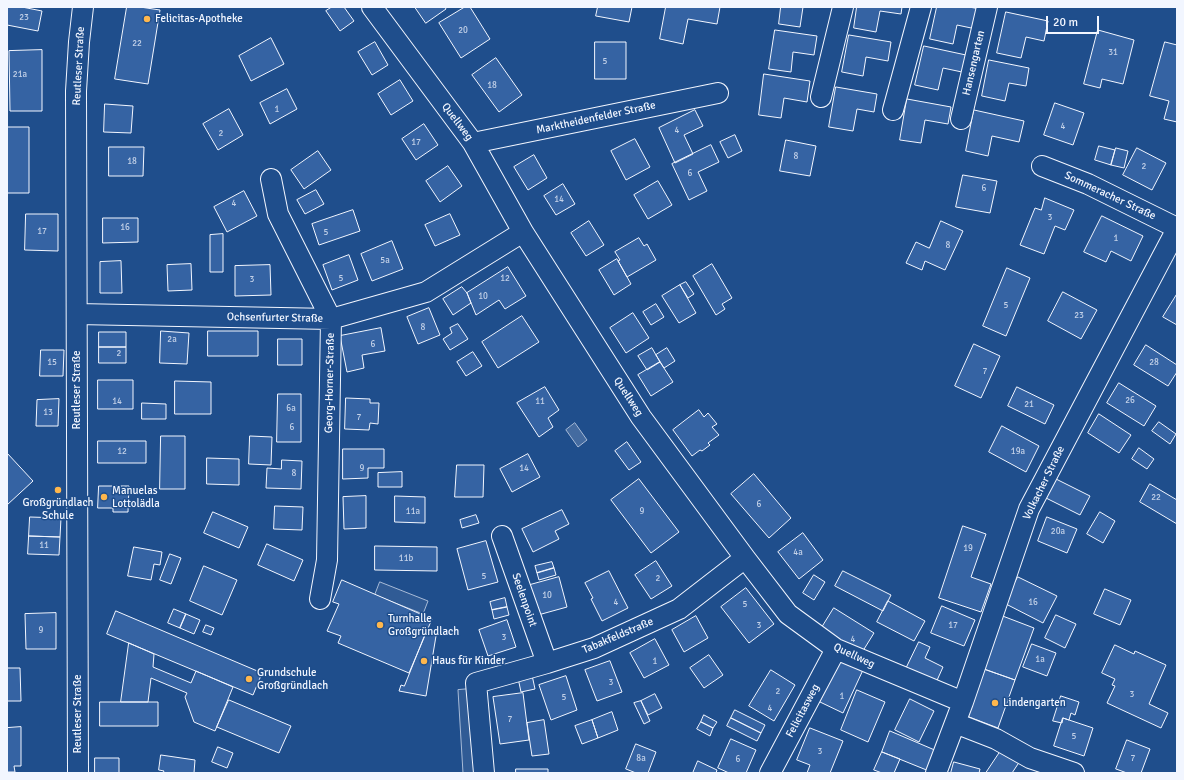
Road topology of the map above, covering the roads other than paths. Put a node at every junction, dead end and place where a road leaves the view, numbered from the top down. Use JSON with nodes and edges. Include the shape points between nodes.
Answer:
{"nodes":[{"id":1,"x":83,"y":7,"type":"edge"},
{"id":2,"x":372,"y":7,"type":"edge"},
{"id":3,"x":843,"y":7,"type":"edge"},
{"id":4,"x":921,"y":7,"type":"edge"},
{"id":5,"x":987,"y":7,"type":"edge"},
{"id":6,"x":718,"y":93,"type":"dead end"},
{"id":7,"x":821,"y":97,"type":"dead end"},
{"id":8,"x":893,"y":110,"type":"dead end"},
{"id":9,"x":961,"y":119,"type":"dead end"},
{"id":10,"x":473,"y":143,"type":"junction"},
{"id":11,"x":1042,"y":166,"type":"dead end"},
{"id":12,"x":271,"y":179,"type":"dead end"},
{"id":13,"x":1177,"y":229,"type":"edge"},
{"id":14,"x":523,"y":232,"type":"junction"},
{"id":15,"x":77,"y":314,"type":"junction"},
{"id":16,"x":330,"y":319,"type":"junction"},
{"id":17,"x":502,"y":536,"type":"dead end"},
{"id":18,"x":745,"y":558,"type":"junction"},
{"id":19,"x":320,"y":599,"type":"dead end"},
{"id":20,"x":836,"y":650,"type":"junction"},
{"id":21,"x":547,"y":664,"type":"junction"},
{"id":22,"x":963,"y":702,"type":"junction"},
{"id":23,"x":955,"y":723,"type":"junction"},
{"id":24,"x":78,"y":773,"type":"edge"},
{"id":25,"x":484,"y":773,"type":"edge"},
{"id":26,"x":770,"y":773,"type":"edge"},
{"id":27,"x":936,"y":773,"type":"edge"},
{"id":28,"x":1074,"y":773,"type":"edge"}],
"edges":[{"from":1,"to":15,"type":"street","name":"Reutleser Straße","via":[[76,92]]},
{"from":2,"to":10,"type":"street","name":"Quellweg"},
{"from":3,"to":7,"type":"street"},
{"from":4,"to":8,"type":"street"},
{"from":5,"to":9,"type":"street","name":"Hansengarten"},
{"from":6,"to":10,"type":"street","name":"Marktheidenfelder Straße"},
{"from":10,"to":14,"type":"street","name":"Quellweg"},
{"from":11,"to":13,"type":"street","name":"Sommeracher Straße","via":[[1088,184]]},
{"from":12,"to":16,"type":"street","name":"Georg-Horner-Straße","via":[[278,214]]},
{"from":13,"to":22,"type":"street","name":"Volkacher Straße","via":[[1029,509]]},
{"from":14,"to":16,"type":"street","name":"Ochsenfurter Straße","via":[[426,292]]},
{"from":14,"to":18,"type":"street","name":"Quellweg","via":[[641,417]]},
{"from":15,"to":16,"type":"street","name":"Ochsenfurter Straße"},
{"from":15,"to":24,"type":"street","name":"Reutleser Straße"},
{"from":16,"to":19,"type":"street","name":"Georg-Horner-Straße","via":[[327,560]]},
{"from":17,"to":21,"type":"street","name":"Seelenpoint"},
{"from":18,"to":20,"type":"street","name":"Quellweg","via":[[788,614]]},
{"from":18,"to":21,"type":"street","name":"Tabakfeldstraße","via":[[680,609],[594,648]]},
{"from":20,"to":22,"type":"street","name":"Quellweg"},
{"from":20,"to":26,"type":"street","name":"Felicitasweg"},
{"from":21,"to":25,"type":"street","name":"Tabakfeldstraße","via":[[476,683]]},
{"from":22,"to":23,"type":"street","name":"Volkacher Straße"},
{"from":23,"to":27,"type":"street","name":"Volkacher Straße"},
{"from":23,"to":28,"type":"street","via":[[996,739],[1030,758]]}]}
